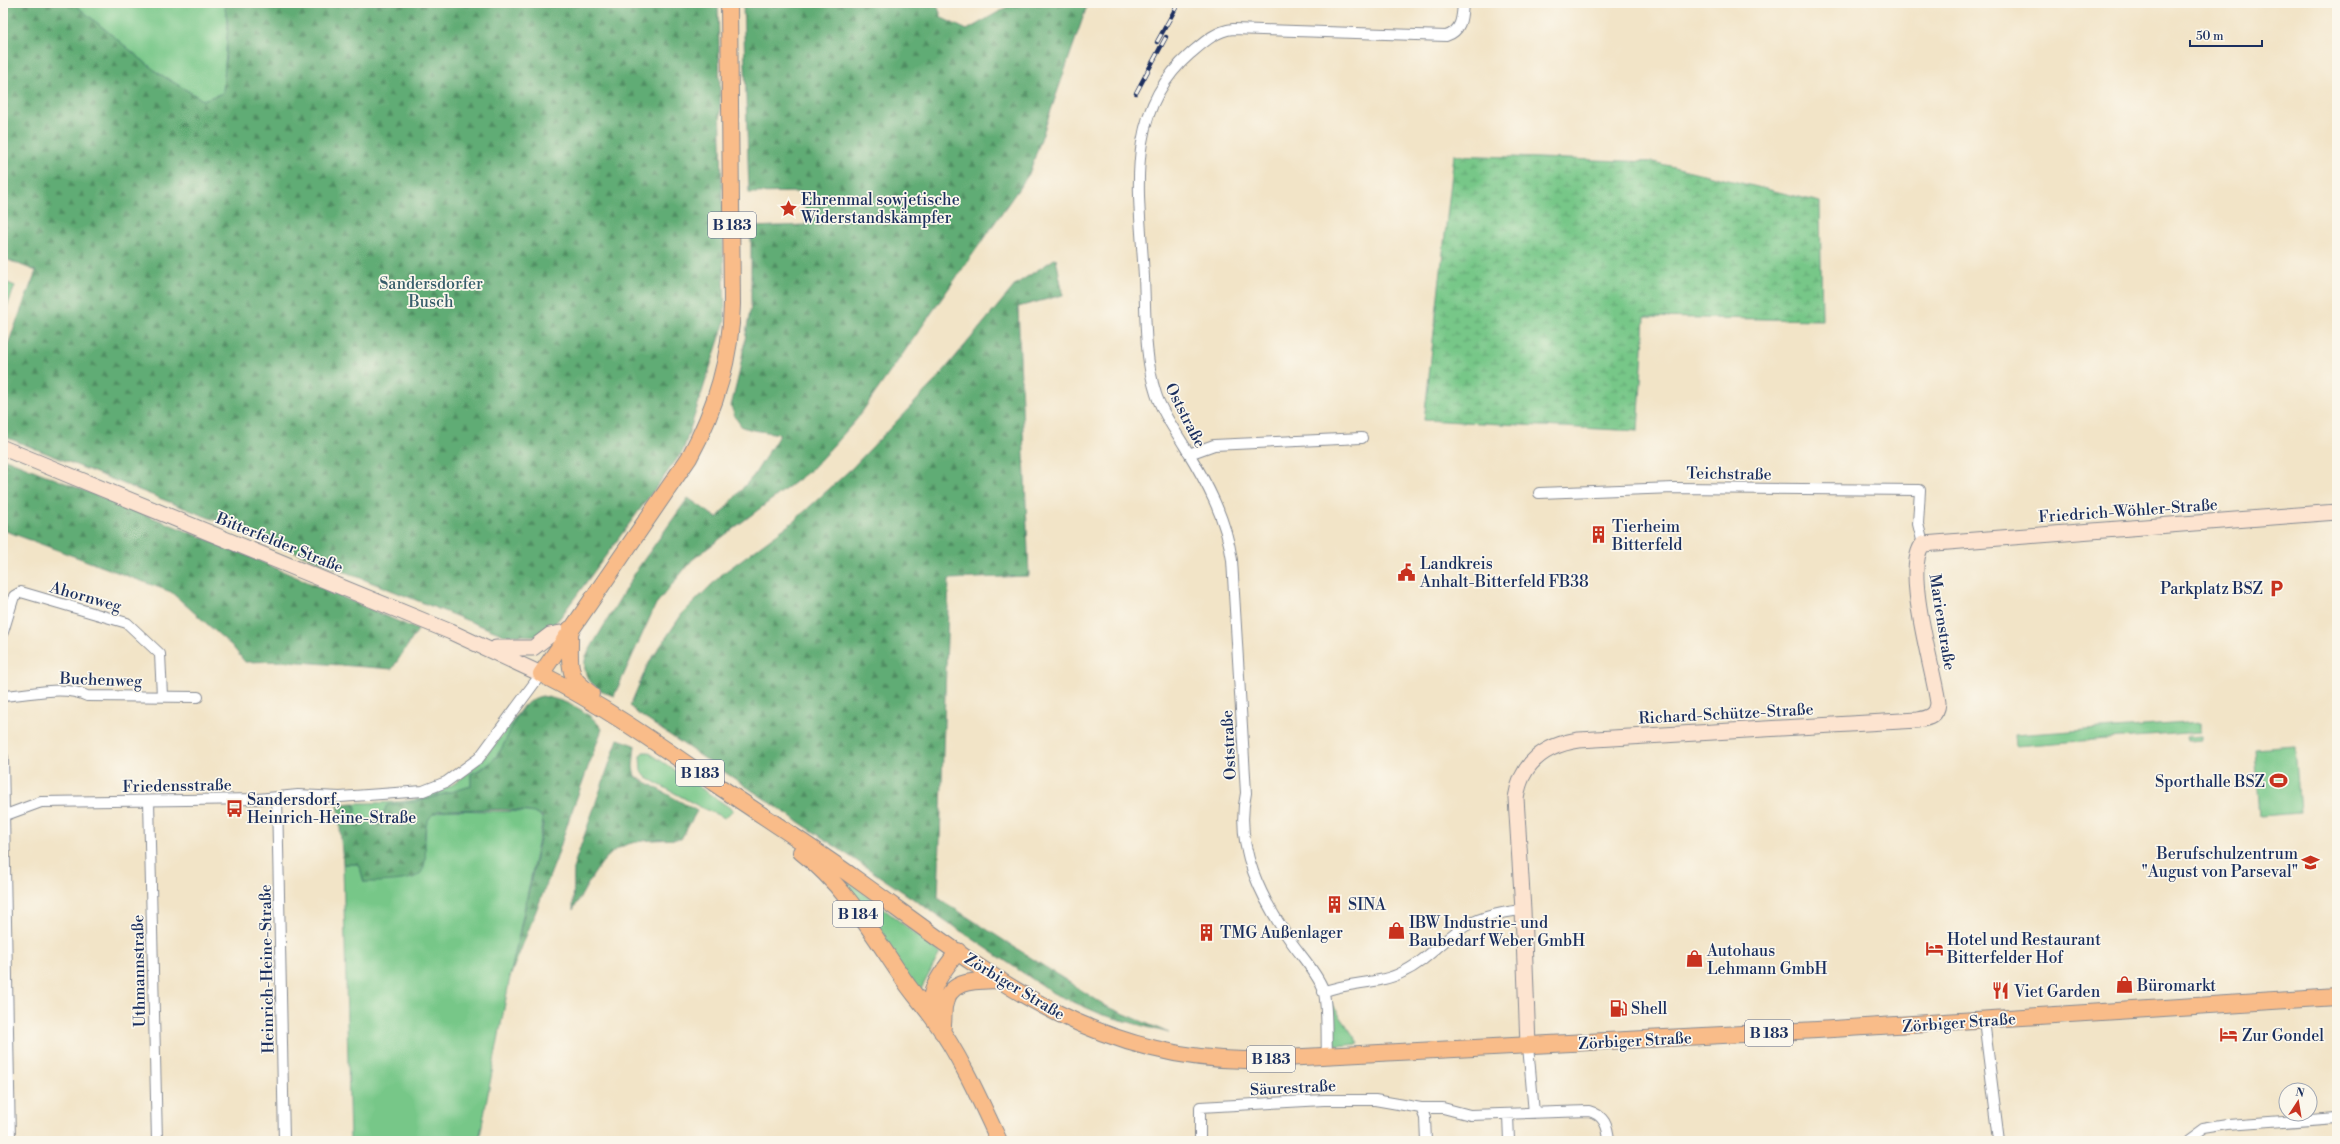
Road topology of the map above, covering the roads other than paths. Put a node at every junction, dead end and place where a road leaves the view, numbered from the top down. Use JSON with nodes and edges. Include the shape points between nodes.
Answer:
{"nodes":[{"id":1,"x":729,"y":3,"type":"edge"},
{"id":2,"x":1463,"y":3,"type":"edge"},
{"id":3,"x":1362,"y":438,"type":"dead end"},
{"id":4,"x":3,"y":448,"type":"edge"},
{"id":5,"x":1189,"y":454,"type":"junction"},
{"id":6,"x":1539,"y":493,"type":"dead end"},
{"id":7,"x":2337,"y":512,"type":"edge"},
{"id":8,"x":1923,"y":544,"type":"junction"},
{"id":9,"x":569,"y":630,"type":"junction"},
{"id":10,"x":3,"y":632,"type":"edge"},
{"id":11,"x":489,"y":648,"type":"junction"},
{"id":12,"x":541,"y":674,"type":"junction"},
{"id":13,"x":3,"y":696,"type":"edge"},
{"id":14,"x":162,"y":696,"type":"junction"},
{"id":15,"x":198,"y":697,"type":"dead end"},
{"id":16,"x":598,"y":707,"type":"junction"},
{"id":17,"x":1936,"y":713,"type":"joint"},
{"id":18,"x":3,"y":757,"type":"edge"},
{"id":19,"x":276,"y":797,"type":"junction"},
{"id":20,"x":149,"y":801,"type":"junction"},
{"id":21,"x":4,"y":816,"type":"edge"},
{"id":22,"x":771,"y":822,"type":"junction"},
{"id":23,"x":1523,"y":910,"type":"junction"},
{"id":24,"x":958,"y":952,"type":"junction"},
{"id":25,"x":1000,"y":980,"type":"junction"},
{"id":26,"x":1323,"y":992,"type":"junction"},
{"id":27,"x":2337,"y":997,"type":"edge"},
{"id":28,"x":933,"y":1018,"type":"junction"},
{"id":29,"x":1984,"y":1020,"type":"junction"},
{"id":30,"x":942,"y":1032,"type":"junction"},
{"id":31,"x":1528,"y":1046,"type":"junction"},
{"id":32,"x":1327,"y":1056,"type":"junction"},
{"id":33,"x":1421,"y":1108,"type":"junction"},
{"id":34,"x":1534,"y":1113,"type":"junction"},
{"id":35,"x":1508,"y":1115,"type":"junction"},
{"id":36,"x":2337,"y":1118,"type":"edge"},
{"id":37,"x":10,"y":1141,"type":"edge"},
{"id":38,"x":157,"y":1141,"type":"edge"},
{"id":39,"x":284,"y":1141,"type":"edge"},
{"id":40,"x":999,"y":1141,"type":"edge"},
{"id":41,"x":1200,"y":1141,"type":"edge"},
{"id":42,"x":1426,"y":1141,"type":"edge"},
{"id":43,"x":1509,"y":1141,"type":"edge"},
{"id":44,"x":1609,"y":1141,"type":"edge"},
{"id":45,"x":1999,"y":1141,"type":"edge"},
{"id":46,"x":2188,"y":1141,"type":"edge"}],
"edges":[{"from":1,"to":9,"type":"main road","number":"B 183","via":[[732,304],[729,344],[720,384],[705,426],[689,458]]},
{"from":2,"to":5,"type":"street","name":"Oststraße","via":[[1459,27],[1446,36],[1222,30],[1178,65],[1164,82],[1145,123],[1139,152],[1147,337],[1156,396]]},
{"from":3,"to":5,"type":"street","via":[[1214,445]]},
{"from":4,"to":11,"type":"street","name":"Bitterfelder Straße"},
{"from":5,"to":26,"type":"street","name":"Oststraße","via":[[1223,520],[1232,560],[1246,786],[1242,815],[1245,848],[1258,884],[1274,916],[1320,983]]},
{"from":6,"to":8,"type":"street","name":"Teichstraße","via":[[1674,488],[1920,490],[1918,524]]},
{"from":7,"to":8,"type":"street","name":"Friedrich-Wöhler-Straße"},
{"from":8,"to":17,"type":"street","name":"Marienstraße","via":[[1917,556],[1916,583],[1937,695]]},
{"from":9,"to":11,"type":"street","via":[[550,635],[533,648]]},
{"from":9,"to":12,"type":"main road","number":"B 183"},
{"from":9,"to":16,"type":"main road","number":"B 183","via":[[572,672],[575,679],[591,693]]},
{"from":10,"to":14,"type":"street","name":"Ahornweg","via":[[14,596],[21,592],[127,623],[160,654]]},
{"from":11,"to":12,"type":"street","name":"Bitterfelder Straße"},
{"from":12,"to":16,"type":"main road","number":"B 183"},
{"from":12,"to":19,"type":"street","name":"Friedensstraße","via":[[478,758],[446,782],[423,791],[403,794]]},
{"from":13,"to":14,"type":"street","name":"Buchenweg","via":[[36,692],[78,692],[87,696]]},
{"from":14,"to":15,"type":"street","name":"Buchenweg"},
{"from":16,"to":22,"type":"main road","number":"B 183"},
{"from":17,"to":23,"type":"street","name":"Richard-Schütze-Straße","via":[[1927,719],[1918,720],[1579,740],[1550,748],[1526,767],[1518,785],[1515,804]]},
{"from":18,"to":21,"type":"street"},
{"from":19,"to":20,"type":"street","name":"Friedensstraße"},
{"from":19,"to":39,"type":"street","name":"Heinrich-Heine-Straße"},
{"from":20,"to":21,"type":"street","name":"Friedensstraße","via":[[41,802]]},
{"from":20,"to":38,"type":"street","name":"Uthmannstraße"},
{"from":21,"to":37,"type":"street"},
{"from":22,"to":24,"type":"main road","number":"B 183"},
{"from":22,"to":28,"type":"main road","number":"B 184","via":[[783,839],[814,863],[841,890],[915,997]]},
{"from":23,"to":26,"type":"street","via":[[1499,913],[1468,924],[1431,954],[1397,975],[1340,986]]},
{"from":23,"to":31,"type":"street"},
{"from":24,"to":25,"type":"main road","name":"Zörbiger Straße","number":"B 183"},
{"from":24,"to":28,"type":"main road","number":"B 184","via":[[931,991],[930,1005]]},
{"from":25,"to":30,"type":"main road","via":[[967,982],[955,987],[946,1002]]},
{"from":25,"to":32,"type":"main road","name":"Zörbiger Straße","number":"B 183","via":[[1067,1018],[1114,1038],[1151,1049],[1229,1060]]},
{"from":26,"to":32,"type":"street","name":"Oststraße"},
{"from":27,"to":29,"type":"main road","name":"Zörbiger Straße","number":"B 183"},
{"from":28,"to":30,"type":"main road","number":"B 184"},
{"from":29,"to":31,"type":"main road","name":"Zörbiger Straße","number":"B 183"},
{"from":29,"to":45,"type":"street"},
{"from":30,"to":40,"type":"main road","number":"B 184"},
{"from":31,"to":32,"type":"main road","name":"Zörbiger Straße","number":"B 183"},
{"from":31,"to":34,"type":"street"},
{"from":33,"to":35,"type":"street","name":"Säurestraße","via":[[1443,1108],[1470,1115]]},
{"from":33,"to":41,"type":"street","name":"Säurestraße","via":[[1375,1100],[1200,1107]]},
{"from":33,"to":42,"type":"street","via":[[1425,1118]]},
{"from":34,"to":35,"type":"street","name":"Säurestraße"},
{"from":34,"to":44,"type":"street","name":"Säurestraße","via":[[1594,1112],[1606,1122]]},
{"from":35,"to":43,"type":"street"},
{"from":36,"to":46,"type":"street","via":[[2228,1126],[2203,1130]]}]}
